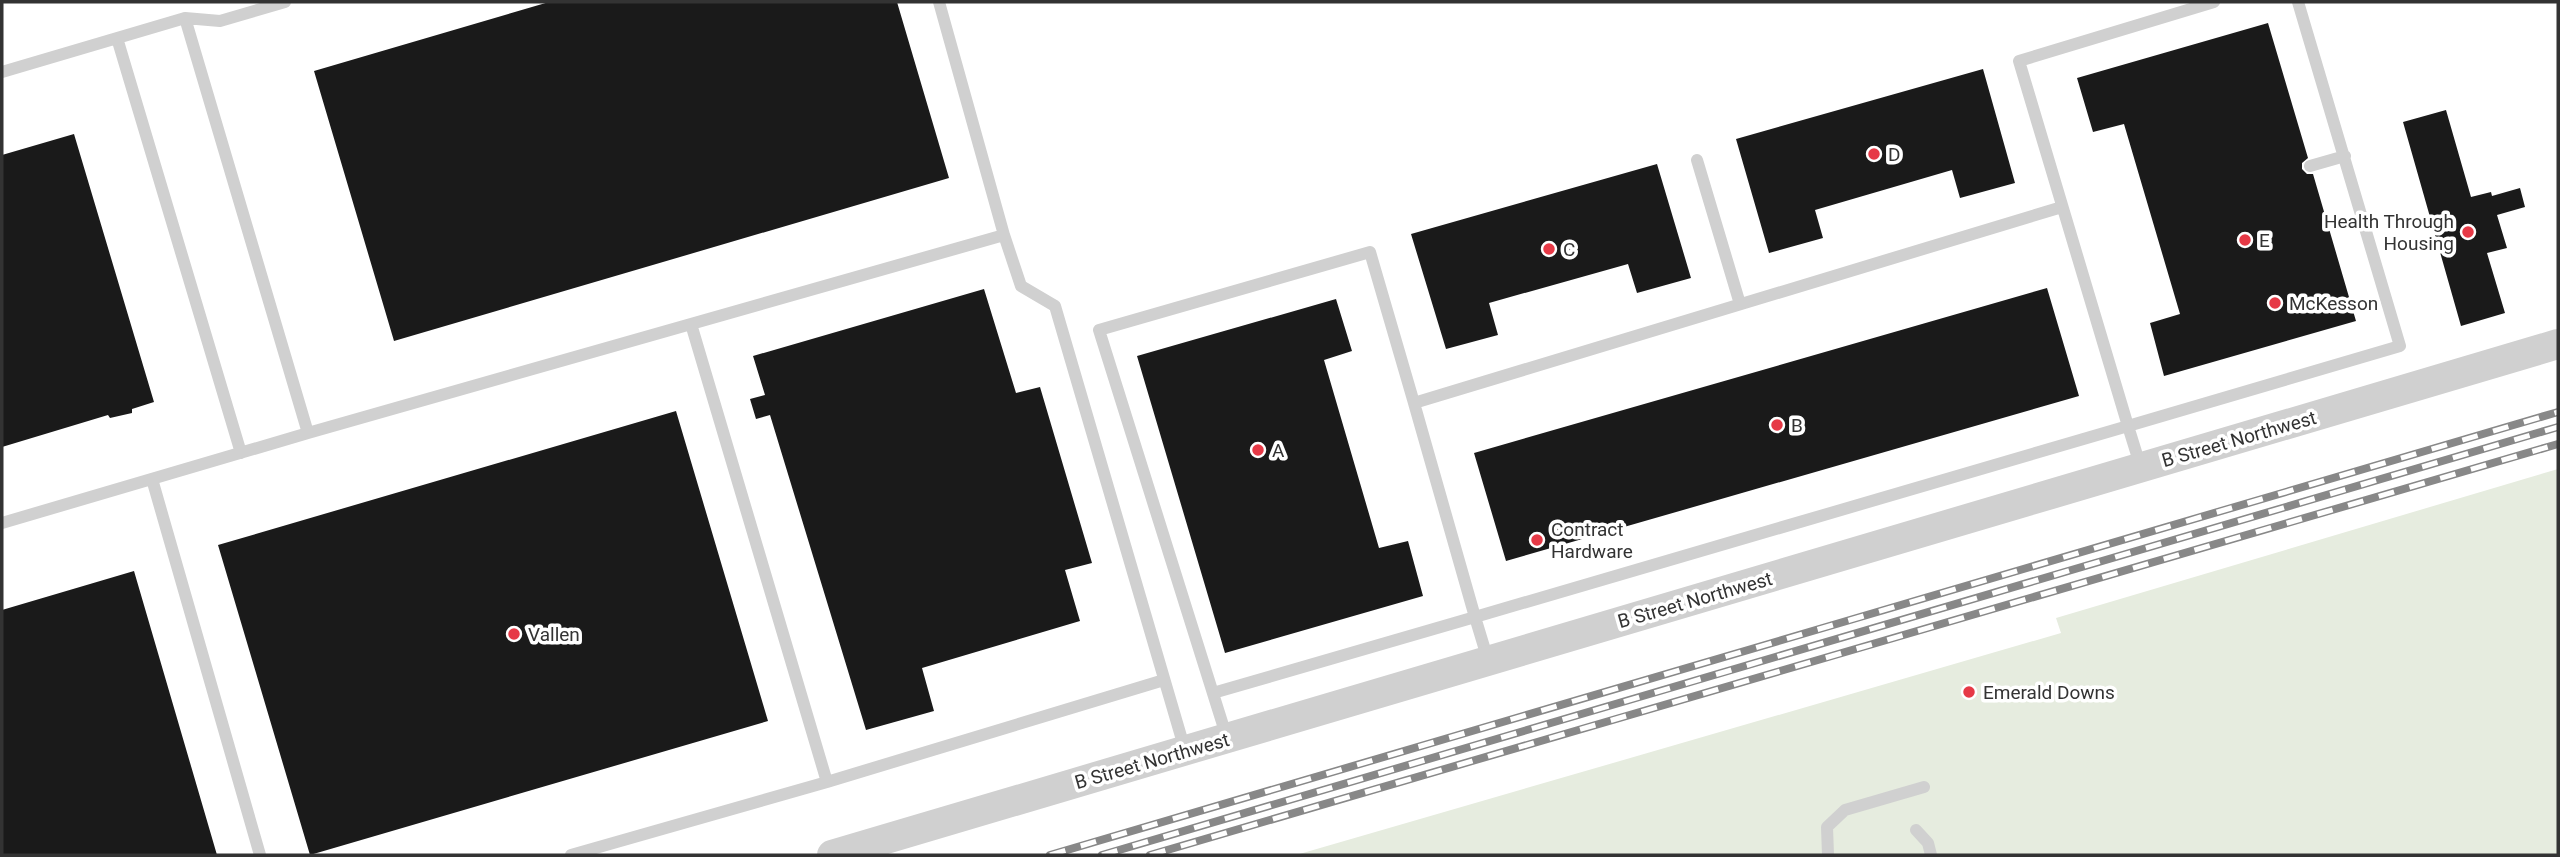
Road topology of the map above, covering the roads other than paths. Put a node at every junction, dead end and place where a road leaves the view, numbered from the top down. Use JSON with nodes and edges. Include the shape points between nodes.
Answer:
{"nodes":[{"id":1,"x":285,"y":2,"type":"edge"},
{"id":2,"x":939,"y":2,"type":"edge"},
{"id":3,"x":2214,"y":2,"type":"edge"},
{"id":4,"x":2298,"y":2,"type":"edge"},
{"id":5,"x":186,"y":18,"type":"junction"},
{"id":6,"x":117,"y":38,"type":"junction"},
{"id":7,"x":2,"y":72,"type":"edge"},
{"id":8,"x":2345,"y":156,"type":"junction"},
{"id":9,"x":1697,"y":160,"type":"dead end"},
{"id":10,"x":2310,"y":166,"type":"dead end"},
{"id":11,"x":2062,"y":207,"type":"junction"},
{"id":12,"x":1004,"y":235,"type":"junction"},
{"id":13,"x":1740,"y":304,"type":"junction"},
{"id":14,"x":691,"y":324,"type":"junction"},
{"id":15,"x":2558,"y":344,"type":"edge"},
{"id":16,"x":1414,"y":402,"type":"junction"},
{"id":17,"x":2128,"y":426,"type":"junction"},
{"id":18,"x":308,"y":433,"type":"junction"},
{"id":19,"x":241,"y":453,"type":"junction"},
{"id":20,"x":2141,"y":468,"type":"junction"},
{"id":21,"x":152,"y":479,"type":"junction"},
{"id":22,"x":2,"y":523,"type":"edge"},
{"id":23,"x":1475,"y":617,"type":"junction"},
{"id":24,"x":1489,"y":661,"type":"junction"},
{"id":25,"x":1164,"y":680,"type":"junction"},
{"id":26,"x":1213,"y":693,"type":"junction"},
{"id":27,"x":1227,"y":738,"type":"junction"},
{"id":28,"x":1185,"y":751,"type":"junction"},
{"id":29,"x":827,"y":782,"type":"junction"},
{"id":30,"x":1924,"y":786,"type":"dead end"},
{"id":31,"x":1916,"y":830,"type":"dead end"},
{"id":32,"x":260,"y":855,"type":"edge"},
{"id":33,"x":571,"y":855,"type":"edge"},
{"id":34,"x":832,"y":855,"type":"edge"},
{"id":35,"x":1828,"y":855,"type":"edge"},
{"id":36,"x":1931,"y":855,"type":"edge"}],
"edges":[{"from":1,"to":5,"type":"lane","via":[[220,21]]},
{"from":2,"to":12,"type":"lane"},
{"from":3,"to":11,"type":"lane","via":[[2018,61]]},
{"from":4,"to":8,"type":"lane"},
{"from":5,"to":6,"type":"lane"},
{"from":5,"to":18,"type":"lane"},
{"from":6,"to":7,"type":"lane"},
{"from":6,"to":19,"type":"lane"},
{"from":8,"to":10,"type":"lane"},
{"from":8,"to":17,"type":"lane","via":[[2400,346]]},
{"from":9,"to":13,"type":"lane"},
{"from":11,"to":13,"type":"lane"},
{"from":11,"to":17,"type":"lane"},
{"from":12,"to":14,"type":"lane"},
{"from":12,"to":25,"type":"lane","via":[[1021,286],[1055,306]]},
{"from":13,"to":16,"type":"lane"},
{"from":14,"to":18,"type":"lane"},
{"from":14,"to":29,"type":"lane"},
{"from":15,"to":20,"type":"street","name":"B Street Northwest"},
{"from":16,"to":23,"type":"lane"},
{"from":16,"to":26,"type":"lane","via":[[1370,252],[1099,330]]},
{"from":17,"to":20,"type":"lane"},
{"from":17,"to":23,"type":"lane"},
{"from":18,"to":19,"type":"lane"},
{"from":19,"to":21,"type":"lane"},
{"from":20,"to":24,"type":"street","name":"B Street Northwest"},
{"from":21,"to":22,"type":"lane"},
{"from":21,"to":32,"type":"lane"},
{"from":23,"to":24,"type":"lane"},
{"from":23,"to":26,"type":"lane"},
{"from":24,"to":27,"type":"street","name":"B Street Northwest"},
{"from":25,"to":28,"type":"lane"},
{"from":25,"to":29,"type":"lane"},
{"from":26,"to":27,"type":"lane"},
{"from":27,"to":28,"type":"street","name":"B Street Northwest"},
{"from":28,"to":34,"type":"street","name":"B Street Northwest"},
{"from":29,"to":33,"type":"lane"},
{"from":30,"to":35,"type":"lane","via":[[1845,810],[1827,827]]},
{"from":31,"to":36,"type":"lane","via":[[1928,843]]}]}
